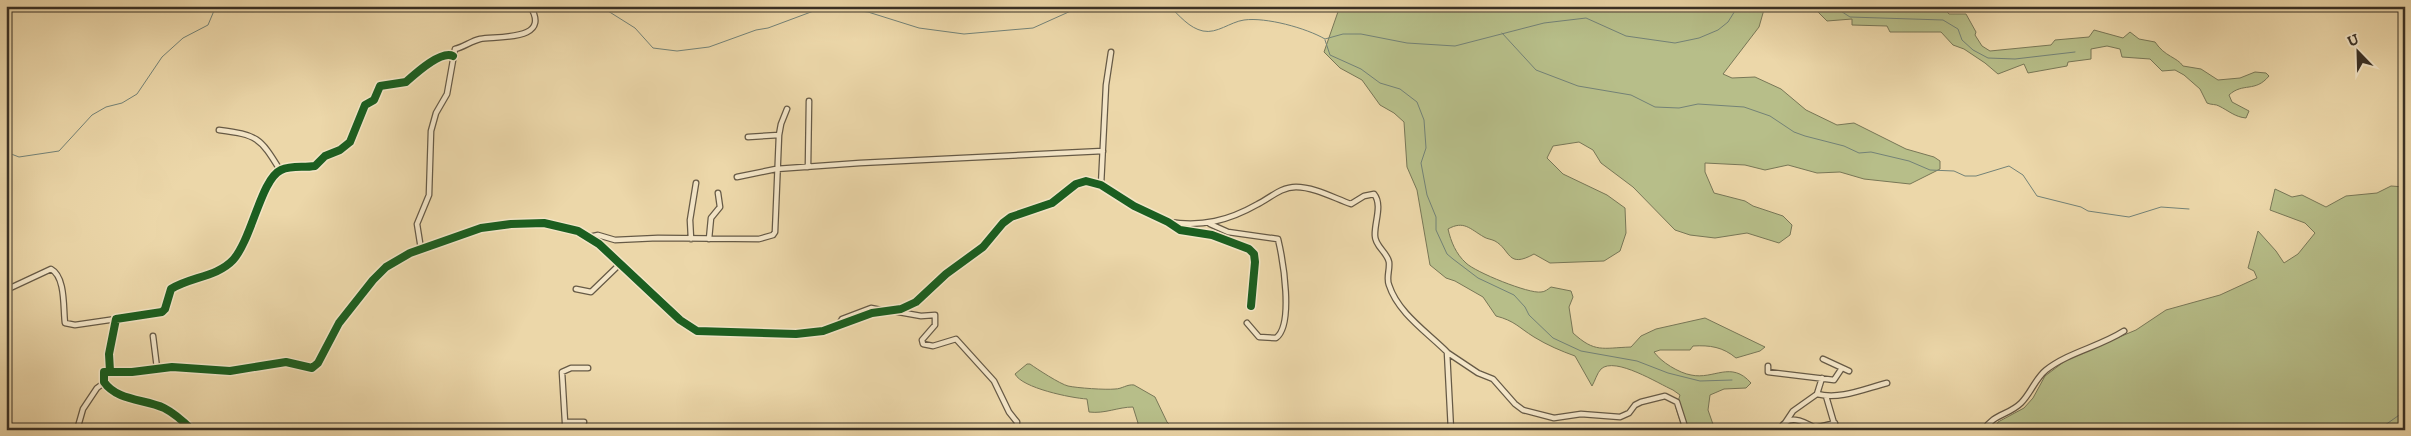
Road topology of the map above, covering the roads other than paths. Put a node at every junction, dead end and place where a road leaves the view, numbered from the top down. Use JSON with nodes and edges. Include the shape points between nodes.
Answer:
{"nodes":[{"id":1,"x":530,"y":7,"type":"edge"},
{"id":2,"x":1111,"y":52,"type":"dead end"},
{"id":3,"x":453,"y":56,"type":"junction"},
{"id":4,"x":809,"y":101,"type":"dead end"},
{"id":5,"x":787,"y":109,"type":"dead end"},
{"id":6,"x":219,"y":130,"type":"dead end"},
{"id":7,"x":778,"y":135,"type":"junction"},
{"id":8,"x":748,"y":137,"type":"dead end"},
{"id":9,"x":1103,"y":151,"type":"junction"},
{"id":10,"x":808,"y":167,"type":"junction"},
{"id":11,"x":776,"y":169,"type":"junction"},
{"id":12,"x":280,"y":170,"type":"junction"},
{"id":13,"x":737,"y":177,"type":"dead end"},
{"id":14,"x":696,"y":183,"type":"dead end"},
{"id":15,"x":1101,"y":185,"type":"junction"},
{"id":16,"x":718,"y":193,"type":"dead end"},
{"id":17,"x":1168,"y":222,"type":"junction"},
{"id":18,"x":1210,"y":224,"type":"junction"},
{"id":19,"x":589,"y":236,"type":"junction"},
{"id":20,"x":691,"y":239,"type":"junction"},
{"id":21,"x":709,"y":239,"type":"junction"},
{"id":22,"x":422,"y":249,"type":"junction"},
{"id":23,"x":620,"y":264,"type":"junction"},
{"id":24,"x":576,"y":289,"type":"dead end"},
{"id":25,"x":6,"y":290,"type":"edge"},
{"id":26,"x":1251,"y":306,"type":"dead end"},
{"id":27,"x":889,"y":310,"type":"junction"},
{"id":28,"x":116,"y":319,"type":"junction"},
{"id":29,"x":1247,"y":323,"type":"dead end"},
{"id":30,"x":2124,"y":330,"type":"dead end"},
{"id":31,"x":153,"y":336,"type":"dead end"},
{"id":32,"x":1446,"y":352,"type":"junction"},
{"id":33,"x":1823,"y":359,"type":"dead end"},
{"id":34,"x":1768,"y":366,"type":"dead end"},
{"id":35,"x":157,"y":368,"type":"junction"},
{"id":36,"x":588,"y":368,"type":"dead end"},
{"id":37,"x":1842,"y":368,"type":"junction"},
{"id":38,"x":110,"y":371,"type":"junction"},
{"id":39,"x":1849,"y":371,"type":"dead end"},
{"id":40,"x":1822,"y":378,"type":"junction"},
{"id":41,"x":104,"y":383,"type":"junction"},
{"id":42,"x":1886,"y":383,"type":"dead end"},
{"id":43,"x":1818,"y":394,"type":"junction"},
{"id":44,"x":1826,"y":396,"type":"junction"},
{"id":45,"x":565,"y":422,"type":"junction"},
{"id":46,"x":584,"y":422,"type":"dead end"},
{"id":47,"x":1785,"y":422,"type":"junction"},
{"id":48,"x":1835,"y":423,"type":"junction"},
{"id":49,"x":1780,"y":429,"type":"edge"},
{"id":50,"x":77,"y":430,"type":"edge"},
{"id":51,"x":192,"y":430,"type":"edge"},
{"id":52,"x":565,"y":430,"type":"edge"},
{"id":53,"x":1016,"y":430,"type":"edge"},
{"id":54,"x":1451,"y":430,"type":"edge"},
{"id":55,"x":1686,"y":430,"type":"edge"},
{"id":56,"x":1740,"y":430,"type":"edge"},
{"id":57,"x":1836,"y":430,"type":"edge"},
{"id":58,"x":1984,"y":430,"type":"edge"}],
"edges":[{"from":1,"to":3,"type":"street","via":[[536,20],[530,30],[504,38],[474,41],[455,50]]},
{"from":2,"to":9,"type":"street"},
{"from":3,"to":12,"type":"street","via":[[446,54],[435,60],[406,82],[380,86],[374,100],[365,105],[356,133],[345,147],[325,156],[315,166]]},
{"from":3,"to":22,"type":"street","via":[[447,94],[436,113],[431,131],[429,195],[417,224]]},
{"from":4,"to":10,"type":"street"},
{"from":5,"to":7,"type":"street"},
{"from":6,"to":12,"type":"street","via":[[257,139]]},
{"from":7,"to":8,"type":"street"},
{"from":7,"to":11,"type":"street"},
{"from":9,"to":10,"type":"street"},
{"from":9,"to":15,"type":"street"},
{"from":10,"to":11,"type":"street"},
{"from":11,"to":13,"type":"street"},
{"from":11,"to":21,"type":"street","via":[[773,235],[759,240]]},
{"from":12,"to":28,"type":"street","via":[[268,182],[247,239],[228,265],[171,289],[162,312]]},
{"from":14,"to":20,"type":"street","via":[[690,220]]},
{"from":15,"to":17,"type":"street","via":[[1141,210]]},
{"from":15,"to":27,"type":"street","via":[[1090,181],[1079,183],[1052,203],[1011,217],[983,246],[916,302]]},
{"from":16,"to":21,"type":"street","via":[[720,207],[711,218]]},
{"from":17,"to":18,"type":"street"},
{"from":17,"to":26,"type":"street","via":[[1180,230],[1212,235],[1251,251],[1255,272]]},
{"from":18,"to":29,"type":"street","via":[[1228,232],[1278,239],[1284,277],[1285,328],[1276,338],[1259,337]]},
{"from":18,"to":32,"type":"street","via":[[1243,212],[1274,193],[1291,187],[1351,204],[1374,194],[1377,210],[1375,238],[1389,261],[1388,282],[1392,293],[1399,306]]},
{"from":19,"to":20,"type":"street","via":[[616,240]]},
{"from":19,"to":22,"type":"street","via":[[555,224],[510,224],[481,228]]},
{"from":19,"to":23,"type":"street"},
{"from":20,"to":21,"type":"street"},
{"from":22,"to":35,"type":"street","via":[[391,264],[372,280],[339,322],[313,368],[286,362],[230,371]]},
{"from":23,"to":24,"type":"street","via":[[591,292]]},
{"from":23,"to":27,"type":"street","via":[[680,320],[698,331],[796,334],[823,331]]},
{"from":25,"to":28,"type":"street","via":[[52,269],[61,284],[66,323],[75,325]]},
{"from":27,"to":53,"type":"street","via":[[921,316],[935,315],[935,324],[922,340],[923,344],[933,346],[954,338],[957,340],[994,381],[1008,412],[1017,422]]},
{"from":28,"to":38,"type":"street","via":[[109,354]]},
{"from":30,"to":58,"type":"street","via":[[2055,363],[2038,378],[2021,403],[1996,416]]},
{"from":31,"to":35,"type":"street"},
{"from":32,"to":54,"type":"street"},
{"from":32,"to":55,"type":"street","via":[[1493,379],[1523,410],[1554,418],[1581,414],[1620,417],[1641,402],[1665,396],[1677,402]]},
{"from":33,"to":37,"type":"street"},
{"from":34,"to":40,"type":"street","via":[[1770,373]]},
{"from":35,"to":38,"type":"street"},
{"from":36,"to":45,"type":"street","via":[[571,368],[562,372]]},
{"from":37,"to":39,"type":"street"},
{"from":37,"to":40,"type":"street","via":[[1834,380]]},
{"from":38,"to":41,"type":"street","via":[[104,372]]},
{"from":40,"to":43,"type":"street"},
{"from":41,"to":50,"type":"street","via":[[83,409]]},
{"from":41,"to":51,"type":"street","via":[[125,396],[164,408]]},
{"from":42,"to":44,"type":"street","via":[[1849,394]]},
{"from":43,"to":44,"type":"street"},
{"from":43,"to":47,"type":"street","via":[[1793,411]]},
{"from":44,"to":48,"type":"street"},
{"from":45,"to":46,"type":"street"},
{"from":45,"to":52,"type":"street"},
{"from":47,"to":48,"type":"street","via":[[1795,419],[1815,428]]},
{"from":47,"to":49,"type":"street"},
{"from":48,"to":57,"type":"street"},
{"from":49,"to":56,"type":"street"}]}
